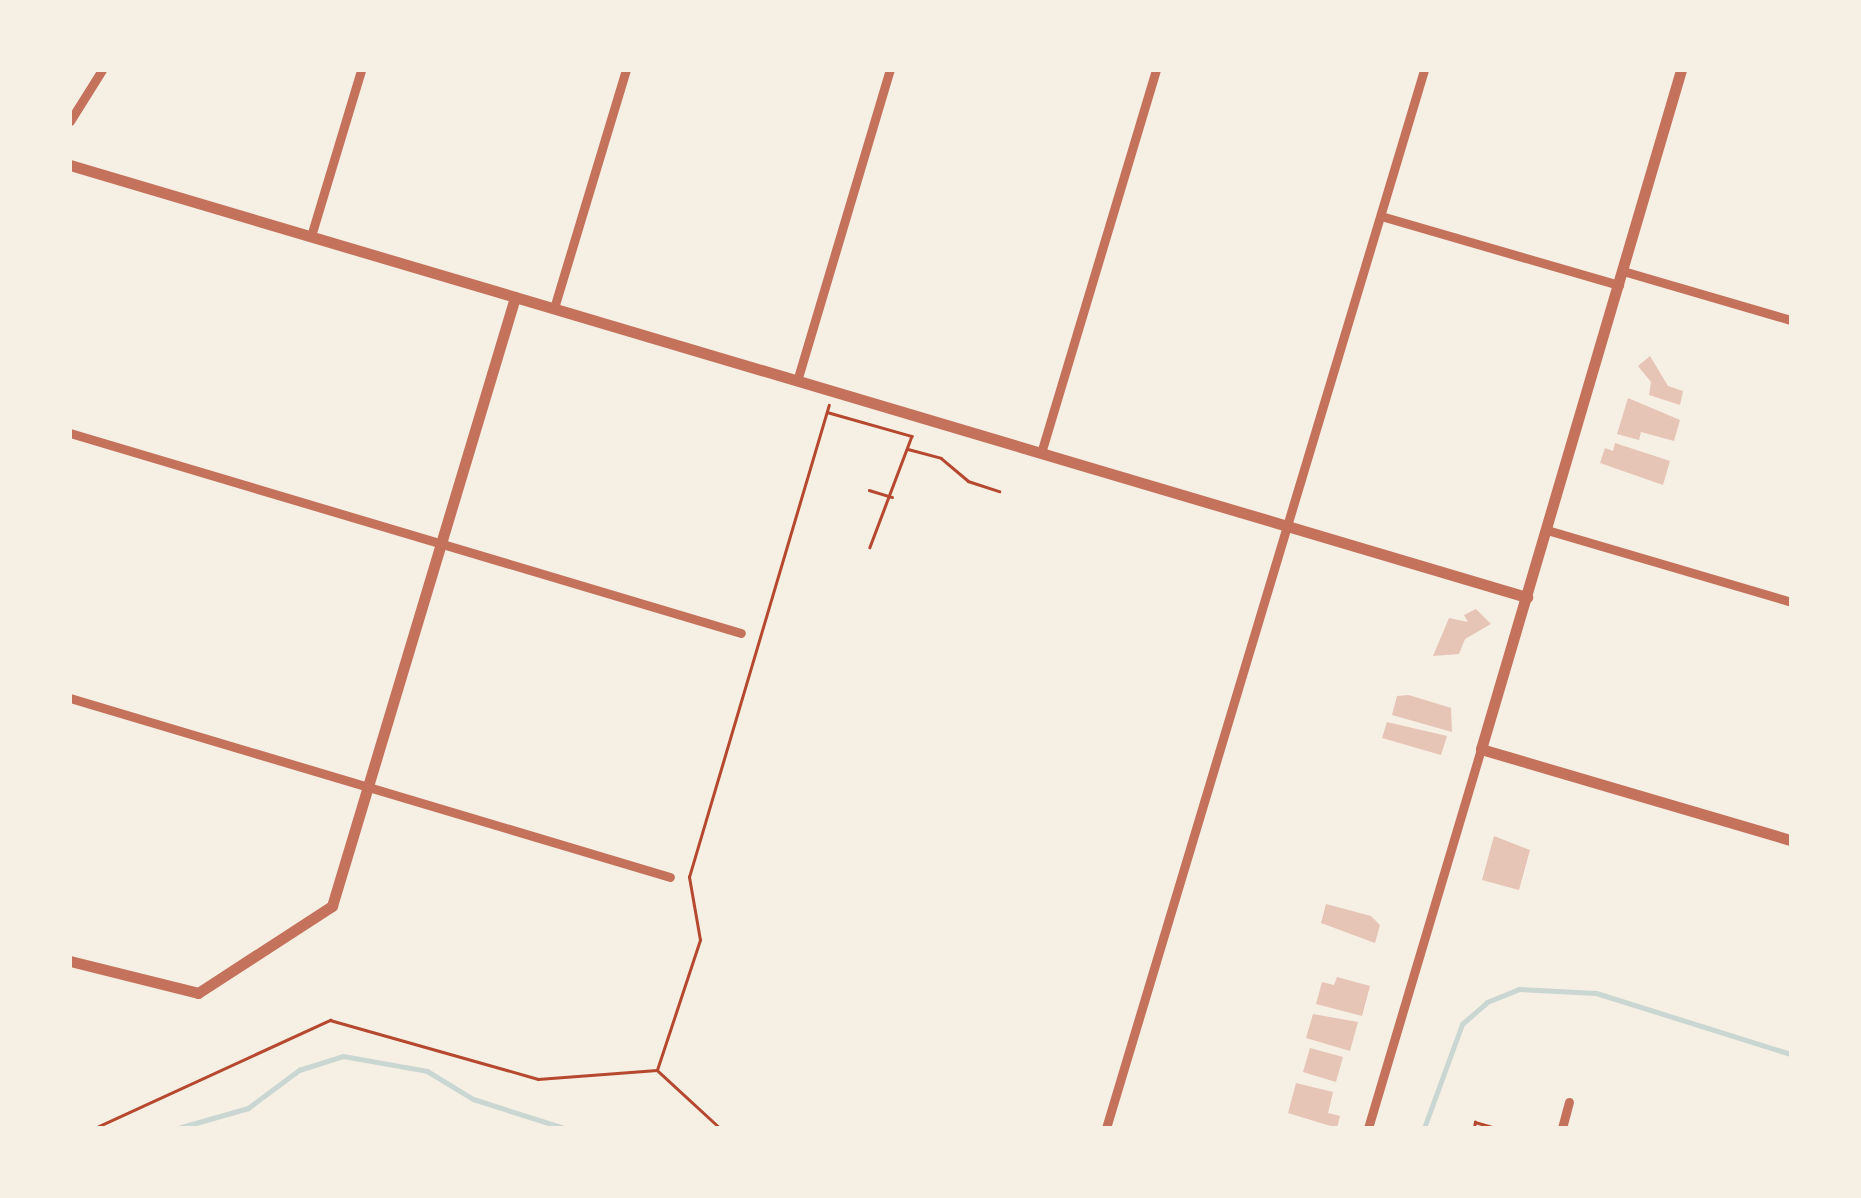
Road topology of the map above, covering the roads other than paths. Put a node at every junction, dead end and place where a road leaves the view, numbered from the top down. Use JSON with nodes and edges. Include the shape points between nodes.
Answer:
{"nodes":[{"id":1,"x":102,"y":70,"type":"edge"},
{"id":2,"x":362,"y":70,"type":"edge"},
{"id":3,"x":626,"y":70,"type":"edge"},
{"id":4,"x":890,"y":70,"type":"edge"},
{"id":5,"x":1156,"y":70,"type":"edge"},
{"id":6,"x":1424,"y":70,"type":"edge"},
{"id":7,"x":1682,"y":70,"type":"edge"},
{"id":8,"x":70,"y":120,"type":"edge"},
{"id":9,"x":70,"y":165,"type":"edge"},
{"id":10,"x":1381,"y":216,"type":"junction"},
{"id":11,"x":311,"y":236,"type":"junction"},
{"id":12,"x":1623,"y":272,"type":"junction"},
{"id":13,"x":1619,"y":285,"type":"junction"},
{"id":14,"x":515,"y":296,"type":"junction"},
{"id":15,"x":554,"y":308,"type":"junction"},
{"id":16,"x":1791,"y":320,"type":"edge"},
{"id":17,"x":798,"y":380,"type":"junction"},
{"id":18,"x":70,"y":433,"type":"edge"},
{"id":19,"x":1041,"y":454,"type":"junction"},
{"id":20,"x":1287,"y":526,"type":"junction"},
{"id":21,"x":1547,"y":530,"type":"junction"},
{"id":22,"x":442,"y":544,"type":"junction"},
{"id":23,"x":1527,"y":598,"type":"junction"},
{"id":24,"x":1791,"y":602,"type":"edge"},
{"id":25,"x":742,"y":633,"type":"dead end"},
{"id":26,"x":70,"y":698,"type":"edge"},
{"id":27,"x":1481,"y":749,"type":"junction"},
{"id":28,"x":370,"y":788,"type":"junction"},
{"id":29,"x":1791,"y":840,"type":"edge"},
{"id":30,"x":670,"y":877,"type":"dead end"},
{"id":31,"x":70,"y":961,"type":"edge"},
{"id":32,"x":1569,"y":1102,"type":"dead end"},
{"id":33,"x":1106,"y":1128,"type":"edge"},
{"id":34,"x":1368,"y":1128,"type":"edge"},
{"id":35,"x":1562,"y":1128,"type":"edge"}],
"edges":[{"from":1,"to":8,"type":"street"},
{"from":2,"to":11,"type":"street"},
{"from":3,"to":15,"type":"street"},
{"from":4,"to":17,"type":"street"},
{"from":5,"to":19,"type":"street"},
{"from":6,"to":10,"type":"street"},
{"from":7,"to":12,"type":"street"},
{"from":9,"to":11,"type":"street"},
{"from":10,"to":13,"type":"street"},
{"from":10,"to":20,"type":"street"},
{"from":11,"to":14,"type":"street"},
{"from":12,"to":13,"type":"street"},
{"from":12,"to":16,"type":"street"},
{"from":13,"to":21,"type":"street"},
{"from":14,"to":15,"type":"street"},
{"from":14,"to":22,"type":"street"},
{"from":15,"to":17,"type":"street"},
{"from":17,"to":19,"type":"street"},
{"from":18,"to":22,"type":"street"},
{"from":19,"to":20,"type":"street"},
{"from":20,"to":23,"type":"street"},
{"from":20,"to":33,"type":"street"},
{"from":21,"to":23,"type":"street"},
{"from":21,"to":24,"type":"street"},
{"from":22,"to":25,"type":"street"},
{"from":22,"to":28,"type":"street"},
{"from":23,"to":27,"type":"street"},
{"from":26,"to":28,"type":"street"},
{"from":27,"to":29,"type":"street"},
{"from":27,"to":34,"type":"street"},
{"from":28,"to":30,"type":"street"},
{"from":28,"to":31,"type":"street","via":[[332,906],[219,984],[190,994]]},
{"from":32,"to":35,"type":"street"}]}
